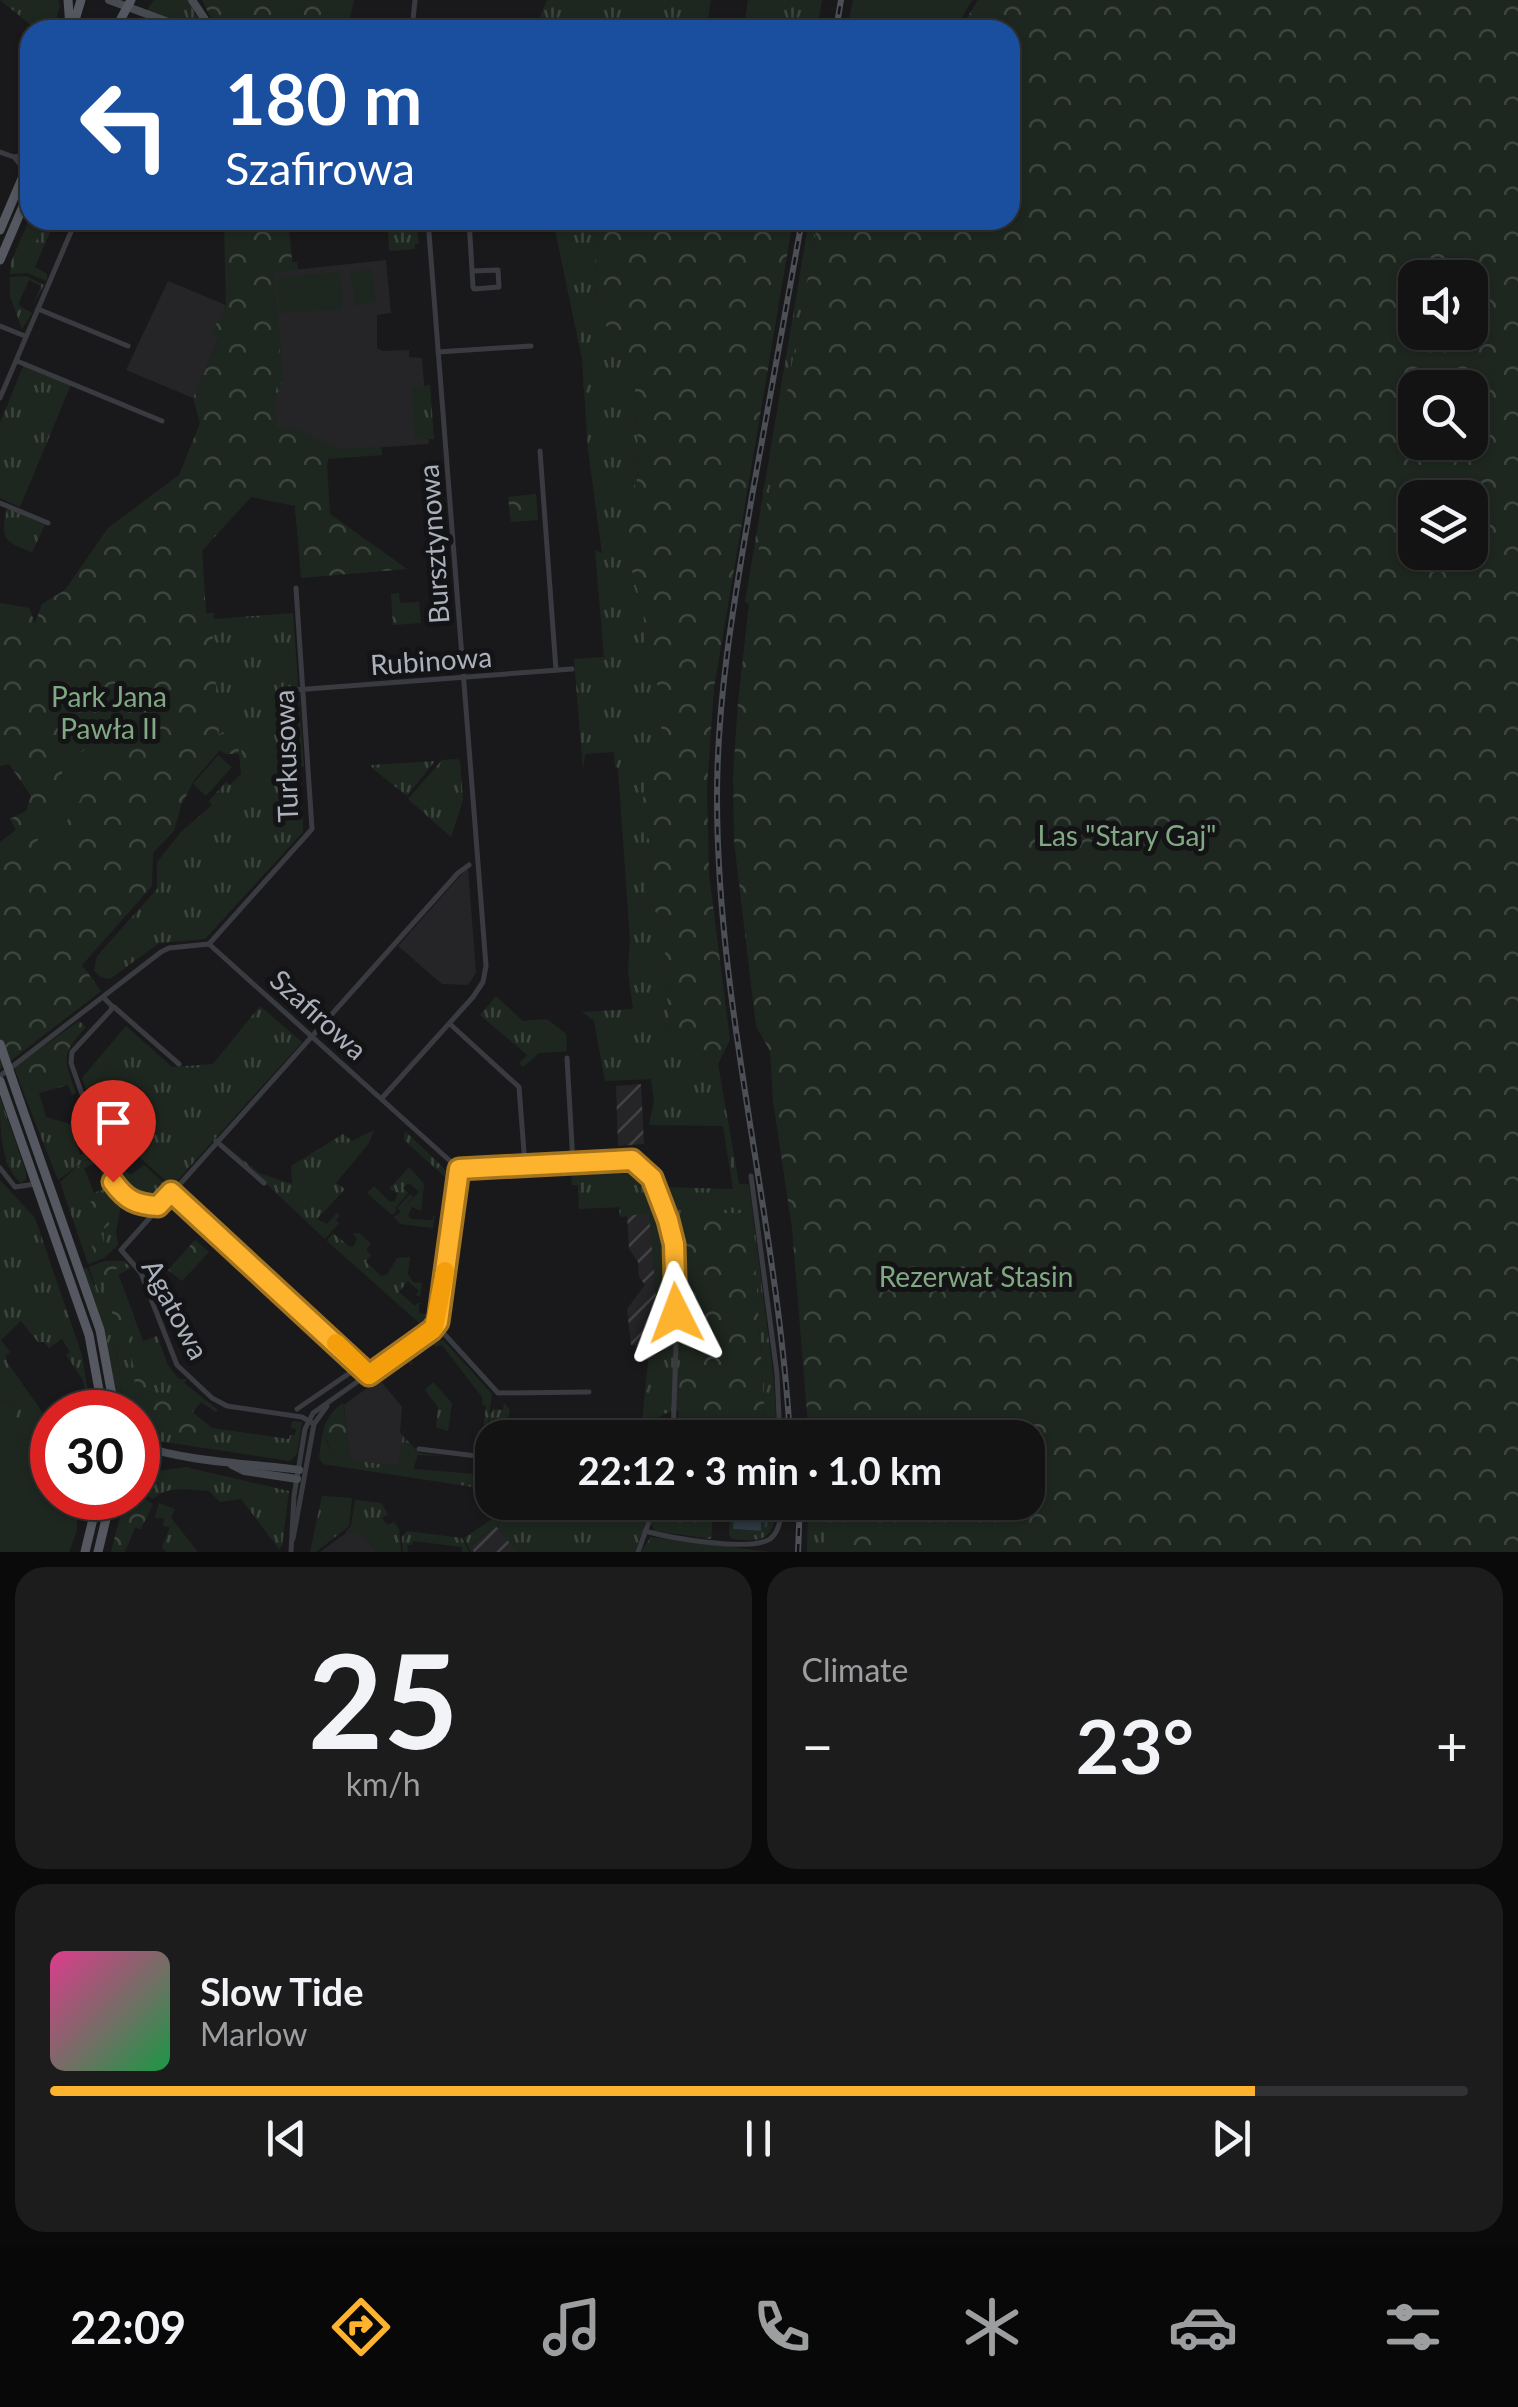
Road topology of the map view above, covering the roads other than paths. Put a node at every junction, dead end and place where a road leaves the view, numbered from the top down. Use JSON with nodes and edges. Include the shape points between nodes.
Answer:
{"nodes":[{"id":1,"x":109,"y":0,"type":"edge"},
{"id":2,"x":129,"y":4,"type":"edge"},
{"id":3,"x":160,"y":20,"type":"edge"},
{"id":4,"x":0,"y":152,"type":"edge"},
{"id":5,"x":14,"y":157,"type":"junction"},
{"id":6,"x":20,"y":157,"type":"edge"},
{"id":7,"x":20,"y":165,"type":"edge"},
{"id":8,"x":20,"y":183,"type":"edge"},
{"id":9,"x":20,"y":213,"type":"edge"},
{"id":10,"x":0,"y":230,"type":"edge"},
{"id":11,"x":72,"y":230,"type":"edge"},
{"id":12,"x":429,"y":230,"type":"edge"},
{"id":13,"x":470,"y":230,"type":"edge"},
{"id":14,"x":0,"y":260,"type":"edge"},
{"id":15,"x":472,"y":271,"type":"junction"},
{"id":16,"x":38,"y":309,"type":"junction"},
{"id":17,"x":0,"y":326,"type":"edge"},
{"id":18,"x":26,"y":336,"type":"junction"},
{"id":19,"x":128,"y":346,"type":"dead end"},
{"id":20,"x":531,"y":346,"type":"dead end"},
{"id":21,"x":438,"y":352,"type":"junction"},
{"id":22,"x":16,"y":361,"type":"junction"},
{"id":23,"x":2,"y":390,"type":"edge"},
{"id":24,"x":0,"y":398,"type":"edge"},
{"id":25,"x":162,"y":421,"type":"dead end"},
{"id":26,"x":540,"y":451,"type":"dead end"},
{"id":27,"x":0,"y":503,"type":"edge"},
{"id":28,"x":48,"y":523,"type":"dead end"},
{"id":29,"x":296,"y":588,"type":"dead end"},
{"id":30,"x":572,"y":669,"type":"dead end"},
{"id":31,"x":556,"y":670,"type":"junction"},
{"id":32,"x":464,"y":678,"type":"junction"},
{"id":33,"x":294,"y":690,"type":"dead end"},
{"id":34,"x":303,"y":690,"type":"junction"},
{"id":35,"x":469,"y":866,"type":"dead end"},
{"id":36,"x":210,"y":944,"type":"junction"},
{"id":37,"x":103,"y":997,"type":"junction"},
{"id":38,"x":112,"y":1006,"type":"junction"},
{"id":39,"x":450,"y":1024,"type":"junction"},
{"id":40,"x":312,"y":1035,"type":"junction"},
{"id":41,"x":0,"y":1044,"type":"edge"},
{"id":42,"x":567,"y":1058,"type":"dead end"},
{"id":43,"x":179,"y":1064,"type":"dead end"},
{"id":44,"x":0,"y":1078,"type":"edge"},
{"id":45,"x":382,"y":1098,"type":"junction"},
{"id":46,"x":216,"y":1142,"type":"junction"},
{"id":47,"x":573,"y":1163,"type":"junction"},
{"id":48,"x":524,"y":1166,"type":"junction"},
{"id":49,"x":0,"y":1168,"type":"edge"},
{"id":50,"x":459,"y":1169,"type":"junction"},
{"id":51,"x":751,"y":1176,"type":"dead end"},
{"id":52,"x":264,"y":1183,"type":"dead end"},
{"id":53,"x":36,"y":1184,"type":"junction"},
{"id":54,"x":171,"y":1192,"type":"junction"},
{"id":55,"x":158,"y":1206,"type":"junction"},
{"id":56,"x":436,"y":1326,"type":"junction"},
{"id":57,"x":360,"y":1366,"type":"junction"},
{"id":58,"x":369,"y":1375,"type":"junction"},
{"id":59,"x":99,"y":1390,"type":"edge"},
{"id":60,"x":111,"y":1390,"type":"edge"},
{"id":61,"x":589,"y":1392,"type":"dead end"},
{"id":62,"x":297,"y":1409,"type":"dead end"},
{"id":63,"x":673,"y":1420,"type":"edge"},
{"id":64,"x":779,"y":1420,"type":"edge"},
{"id":65,"x":311,"y":1422,"type":"junction"},
{"id":66,"x":419,"y":1449,"type":"dead end"},
{"id":67,"x":160,"y":1452,"type":"edge"},
{"id":68,"x":475,"y":1456,"type":"edge"},
{"id":69,"x":302,"y":1475,"type":"junction"},
{"id":70,"x":93,"y":1520,"type":"edge"},
{"id":71,"x":106,"y":1520,"type":"edge"},
{"id":72,"x":650,"y":1520,"type":"edge"},
{"id":73,"x":778,"y":1520,"type":"edge"},
{"id":74,"x":646,"y":1532,"type":"junction"},
{"id":75,"x":291,"y":1550,"type":"edge"},
{"id":76,"x":85,"y":1552,"type":"edge"},
{"id":77,"x":98,"y":1552,"type":"edge"},
{"id":78,"x":638,"y":1552,"type":"edge"}],
"edges":[{"from":1,"to":2,"type":"street"},
{"from":2,"to":3,"type":"street"},
{"from":4,"to":5,"type":"street"},
{"from":5,"to":6,"type":"street"},
{"from":5,"to":7,"type":"street"},
{"from":8,"to":10,"type":"main road"},
{"from":9,"to":14,"type":"main road"},
{"from":11,"to":16,"type":"street"},
{"from":12,"to":21,"type":"street","name":"Bursztynowa"},
{"from":13,"to":15,"type":"street"},
{"from":15,"to":15,"type":"street","via":[[475,290],[499,287],[498,270]]},
{"from":16,"to":18,"type":"street"},
{"from":16,"to":19,"type":"street"},
{"from":17,"to":18,"type":"street"},
{"from":18,"to":22,"type":"street"},
{"from":20,"to":21,"type":"street"},
{"from":21,"to":32,"type":"street","name":"Bursztynowa"},
{"from":22,"to":23,"type":"street"},
{"from":22,"to":25,"type":"street"},
{"from":23,"to":24,"type":"street"},
{"from":26,"to":31,"type":"street"},
{"from":27,"to":28,"type":"street"},
{"from":29,"to":34,"type":"street","name":"Turkusowa"},
{"from":30,"to":31,"type":"street","name":"Rubinowa"},
{"from":31,"to":32,"type":"street","name":"Rubinowa"},
{"from":32,"to":34,"type":"street","name":"Rubinowa"},
{"from":32,"to":39,"type":"street","name":"Bursztynowa","via":[[486,975]]},
{"from":33,"to":34,"type":"street","name":"Rubinowa"},
{"from":34,"to":36,"type":"street","name":"Turkusowa","via":[[312,829]]},
{"from":35,"to":40,"type":"street"},
{"from":36,"to":37,"type":"street","via":[[170,948]]},
{"from":36,"to":40,"type":"street","name":"Szafirowa"},
{"from":37,"to":38,"type":"street"},
{"from":37,"to":44,"type":"street"},
{"from":38,"to":43,"type":"street"},
{"from":38,"to":55,"type":"street","via":[[72,1052],[71,1064],[113,1182],[138,1205]]},
{"from":39,"to":45,"type":"street","name":"Bursztynowa"},
{"from":39,"to":48,"type":"street","via":[[519,1087]]},
{"from":40,"to":45,"type":"street","name":"Szafirowa"},
{"from":40,"to":46,"type":"street"},
{"from":41,"to":60,"type":"main road","bridge":true,"via":[[100,1330]]},
{"from":42,"to":47,"type":"street"},
{"from":44,"to":53,"type":"main road"},
{"from":45,"to":50,"type":"street","name":"Szafirowa"},
{"from":46,"to":52,"type":"street"},
{"from":46,"to":54,"type":"street"},
{"from":47,"to":48,"type":"street"},
{"from":47,"to":63,"type":"street","via":[[632,1160],[652,1178],[674,1244]]},
{"from":48,"to":50,"type":"street"},
{"from":49,"to":53,"type":"street","via":[[16,1187]]},
{"from":50,"to":56,"type":"street"},
{"from":51,"to":64,"type":"street"},
{"from":53,"to":59,"type":"main road","via":[[90,1334]]},
{"from":54,"to":55,"type":"street"},
{"from":54,"to":57,"type":"street"},
{"from":55,"to":65,"type":"street","name":"Agatowa","via":[[121,1252],[141,1274],[176,1365],[227,1406]]},
{"from":56,"to":58,"type":"street"},
{"from":56,"to":61,"type":"street","via":[[498,1393]]},
{"from":57,"to":58,"type":"street"},
{"from":57,"to":62,"type":"street"},
{"from":58,"to":65,"type":"street"},
{"from":65,"to":69,"type":"street"},
{"from":66,"to":68,"type":"street"},
{"from":67,"to":69,"type":"street","via":[[228,1463],[244,1472]]},
{"from":69,"to":75,"type":"street"},
{"from":70,"to":76,"type":"main road"},
{"from":71,"to":77,"type":"main road"},
{"from":72,"to":74,"type":"street"},
{"from":73,"to":74,"type":"street","via":[[775,1534],[756,1544]]},
{"from":74,"to":78,"type":"street"}]}
